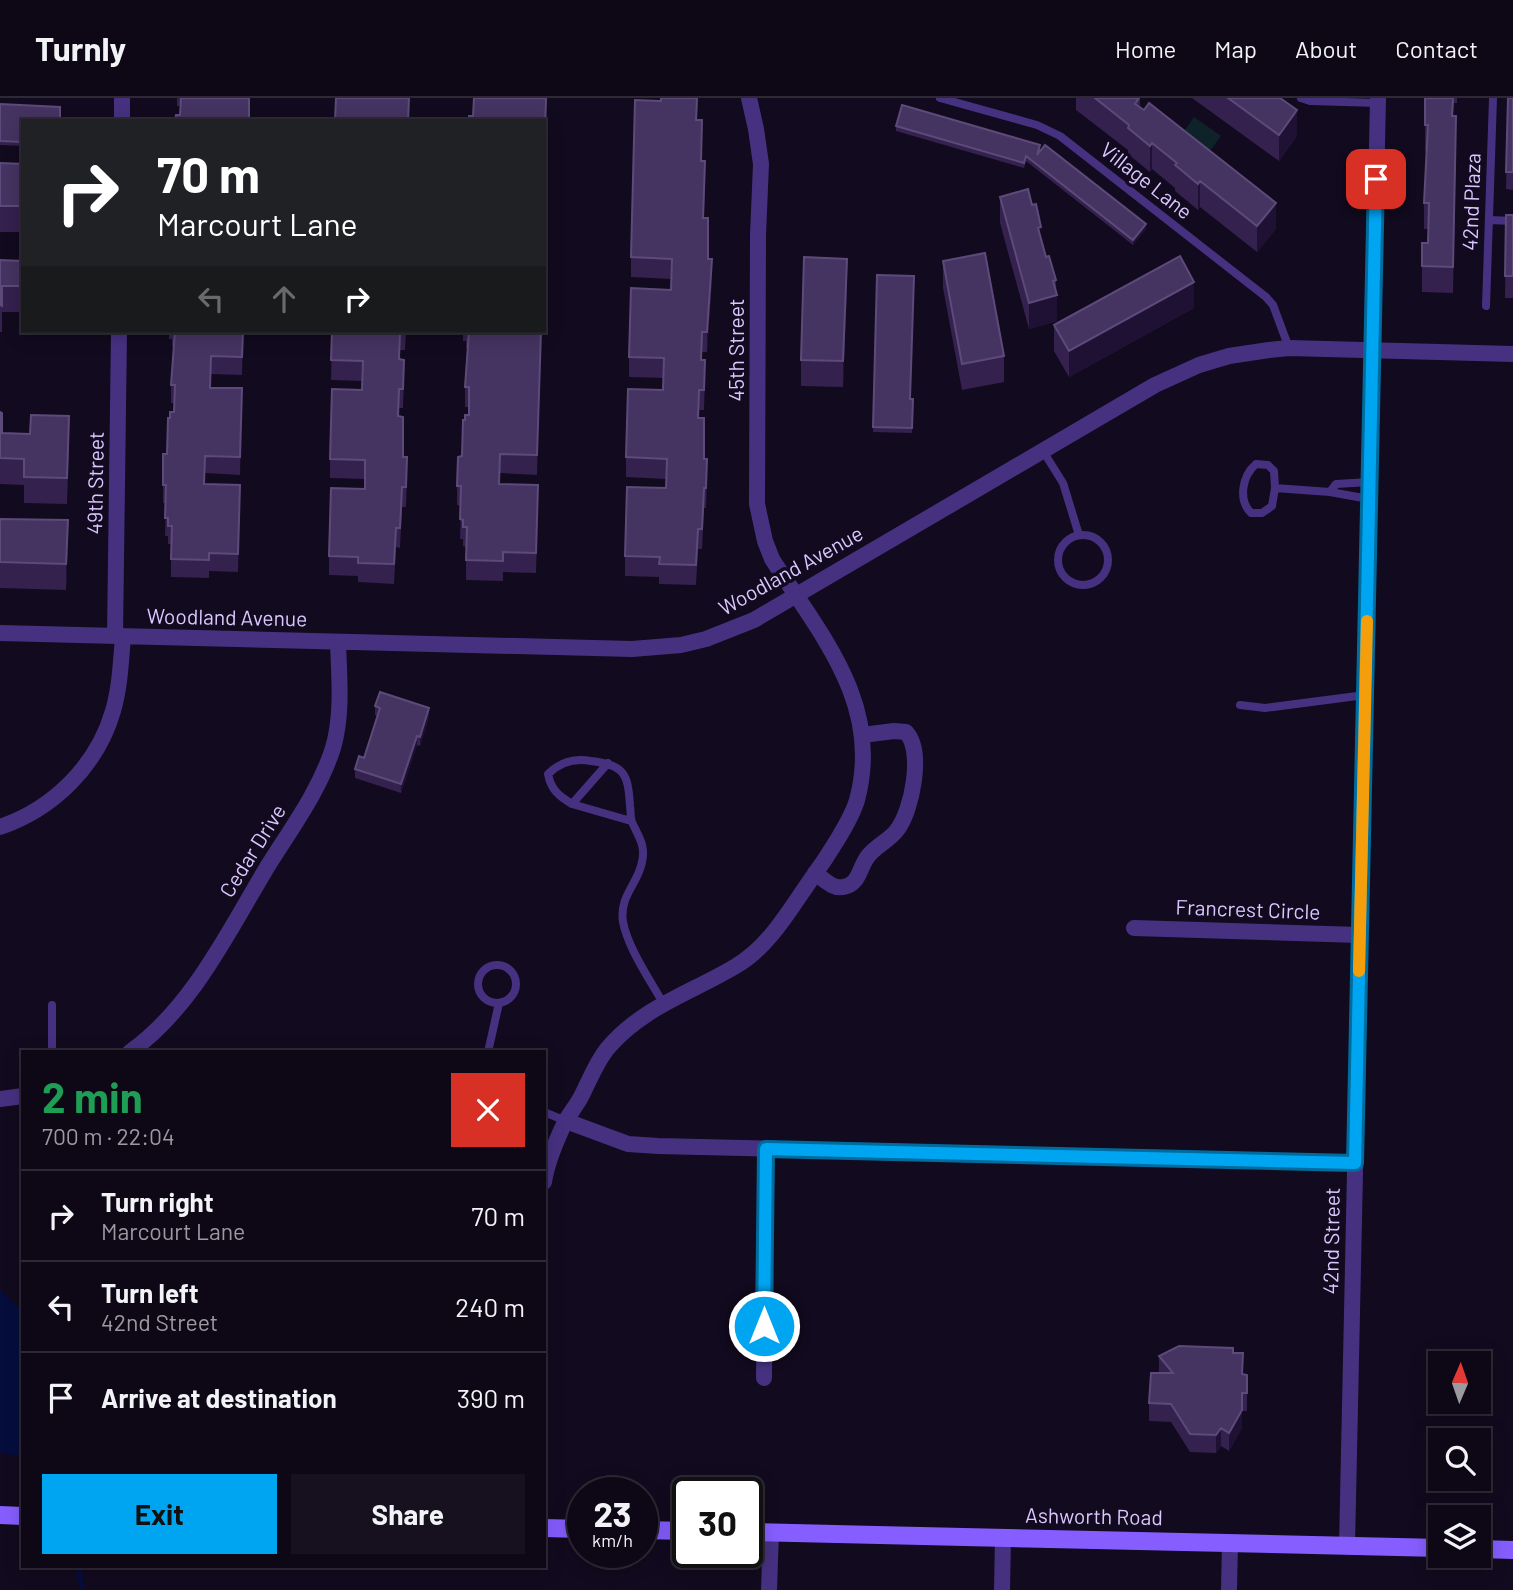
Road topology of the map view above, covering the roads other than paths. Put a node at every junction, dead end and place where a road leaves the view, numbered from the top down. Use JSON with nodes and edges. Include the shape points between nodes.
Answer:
{"nodes":[{"id":1,"x":122,"y":98,"type":"edge"},
{"id":2,"x":749,"y":98,"type":"edge"},
{"id":3,"x":940,"y":98,"type":"edge"},
{"id":4,"x":1301,"y":98,"type":"edge"},
{"id":5,"x":1493,"y":98,"type":"edge"},
{"id":6,"x":1378,"y":101,"type":"edge"},
{"id":7,"x":122,"y":119,"type":"edge"},
{"id":8,"x":1489,"y":220,"type":"junction"},
{"id":9,"x":1513,"y":221,"type":"edge"},
{"id":10,"x":1486,"y":306,"type":"dead end"},
{"id":11,"x":119,"y":333,"type":"edge"},
{"id":12,"x":1289,"y":348,"type":"junction"},
{"id":13,"x":1373,"y":350,"type":"junction"},
{"id":14,"x":1513,"y":354,"type":"edge"},
{"id":15,"x":1043,"y":450,"type":"junction"},
{"id":16,"x":1370,"y":482,"type":"junction"},
{"id":17,"x":1275,"y":488,"type":"junction"},
{"id":18,"x":1330,"y":492,"type":"junction"},
{"id":19,"x":1369,"y":499,"type":"junction"},
{"id":20,"x":1079,"y":535,"type":"junction"},
{"id":21,"x":795,"y":596,"type":"junction"},
{"id":22,"x":0,"y":633,"type":"edge"},
{"id":23,"x":119,"y":636,"type":"junction"},
{"id":24,"x":338,"y":642,"type":"junction"},
{"id":25,"x":1365,"y":695,"type":"junction"},
{"id":26,"x":1240,"y":705,"type":"dead end"},
{"id":27,"x":862,"y":735,"type":"junction"},
{"id":28,"x":608,"y":763,"type":"junction"},
{"id":29,"x":572,"y":804,"type":"junction"},
{"id":30,"x":631,"y":821,"type":"junction"},
{"id":31,"x":0,"y":827,"type":"edge"},
{"id":32,"x":815,"y":873,"type":"junction"},
{"id":33,"x":1134,"y":928,"type":"dead end"},
{"id":34,"x":1360,"y":935,"type":"junction"},
{"id":35,"x":499,"y":1003,"type":"junction"},
{"id":36,"x":663,"y":1003,"type":"junction"},
{"id":37,"x":52,"y":1005,"type":"dead end"},
{"id":38,"x":52,"y":1050,"type":"edge"},
{"id":39,"x":132,"y":1050,"type":"edge"},
{"id":40,"x":488,"y":1050,"type":"edge"},
{"id":41,"x":21,"y":1096,"type":"edge"},
{"id":42,"x":0,"y":1099,"type":"edge"},
{"id":43,"x":546,"y":1113,"type":"edge"},
{"id":44,"x":565,"y":1121,"type":"junction"},
{"id":45,"x":766,"y":1149,"type":"junction"},
{"id":46,"x":1355,"y":1163,"type":"junction"},
{"id":47,"x":546,"y":1173,"type":"edge"},
{"id":48,"x":764,"y":1378,"type":"dead end"},
{"id":49,"x":0,"y":1515,"type":"edge"},
{"id":50,"x":21,"y":1516,"type":"edge"},
{"id":51,"x":546,"y":1528,"type":"edge"},
{"id":52,"x":567,"y":1529,"type":"edge"},
{"id":53,"x":763,"y":1533,"type":"edge"},
{"id":54,"x":771,"y":1533,"type":"junction"},
{"id":55,"x":1003,"y":1538,"type":"junction"},
{"id":56,"x":1230,"y":1543,"type":"junction"},
{"id":57,"x":1347,"y":1546,"type":"junction"},
{"id":58,"x":1428,"y":1549,"type":"edge"},
{"id":59,"x":1491,"y":1549,"type":"edge"},
{"id":60,"x":1513,"y":1550,"type":"edge"},
{"id":61,"x":769,"y":1590,"type":"edge"},
{"id":62,"x":1002,"y":1590,"type":"edge"},
{"id":63,"x":1229,"y":1590,"type":"edge"}],
"edges":[{"from":1,"to":7,"type":"street"},
{"from":2,"to":21,"type":"street","name":"45th Street","via":[[761,164],[757,504],[772,559]]},
{"from":3,"to":12,"type":"lane","name":"Village Lane","via":[[1037,125],[1060,136],[1266,297]]},
{"from":4,"to":6,"type":"lane"},
{"from":5,"to":8,"type":"lane","name":"42nd Plaza"},
{"from":6,"to":13,"type":"street","name":"42nd Street"},
{"from":8,"to":9,"type":"lane"},
{"from":8,"to":10,"type":"lane","name":"42nd Plaza"},
{"from":11,"to":23,"type":"street","name":"49th Street"},
{"from":12,"to":13,"type":"street","name":"Woodland Avenue"},
{"from":12,"to":15,"type":"street","name":"Woodland Avenue","via":[[1199,365]]},
{"from":13,"to":14,"type":"street","name":"Woodland Avenue"},
{"from":13,"to":16,"type":"street","name":"42nd Street"},
{"from":15,"to":20,"type":"lane","via":[[1063,483]]},
{"from":15,"to":21,"type":"street","name":"Woodland Avenue"},
{"from":16,"to":18,"type":"lane","via":[[1336,484]]},
{"from":16,"to":19,"type":"street","name":"42nd Street"},
{"from":17,"to":17,"type":"lane","via":[[1272,506],[1262,513],[1251,513],[1244,506],[1249,471],[1256,464],[1274,471]]},
{"from":17,"to":18,"type":"lane"},
{"from":18,"to":19,"type":"lane"},
{"from":19,"to":25,"type":"street","name":"42nd Street"},
{"from":20,"to":20,"type":"lane","via":[[1061,547],[1058,567],[1072,583],[1087,585],[1096,582],[1106,569],[1106,552],[1095,538]]},
{"from":21,"to":24,"type":"street","name":"Woodland Avenue","via":[[754,620],[681,645],[632,649]]},
{"from":21,"to":27,"type":"street","name":"45th Street","via":[[846,676]]},
{"from":22,"to":23,"type":"street","name":"Woodland Avenue"},
{"from":23,"to":24,"type":"street","name":"Woodland Avenue"},
{"from":23,"to":31,"type":"street","name":"49th Street","via":[[120,675],[113,712],[99,746],[78,776],[51,802]]},
{"from":24,"to":39,"type":"street","name":"Cedar Drive","via":[[339,708],[333,746],[316,788],[205,969],[173,1013]]},
{"from":25,"to":26,"type":"lane","via":[[1265,708]]},
{"from":25,"to":34,"type":"street","name":"42nd Street"},
{"from":27,"to":32,"type":"street","name":"45th Street","via":[[863,766],[856,803]]},
{"from":27,"to":32,"type":"street","via":[[894,731],[906,732],[913,739],[915,766],[904,821],[867,857],[855,882],[834,888]]},
{"from":28,"to":29,"type":"lane"},
{"from":28,"to":29,"type":"lane","via":[[571,761],[557,765],[548,775],[555,792]]},
{"from":28,"to":30,"type":"lane","via":[[622,770],[628,782]]},
{"from":29,"to":30,"type":"lane"},
{"from":30,"to":36,"type":"lane","via":[[639,832],[642,862],[624,902],[623,920]]},
{"from":32,"to":36,"type":"street","name":"45th Street","via":[[772,934],[751,955]]},
{"from":33,"to":34,"type":"street","name":"Francrest Circle"},
{"from":34,"to":46,"type":"street","name":"42nd Street"},
{"from":35,"to":35,"type":"lane","via":[[508,1000],[517,987],[513,972],[499,964],[486,968],[478,978],[484,998]]},
{"from":35,"to":40,"type":"lane"},
{"from":36,"to":44,"type":"street","name":"45th Street","via":[[629,1026],[606,1050]]},
{"from":37,"to":38,"type":"lane"},
{"from":41,"to":42,"type":"street"},
{"from":43,"to":44,"type":"lane"},
{"from":44,"to":45,"type":"street","via":[[628,1144]]},
{"from":44,"to":47,"type":"street","name":"45th Street"},
{"from":45,"to":46,"type":"street"},
{"from":45,"to":48,"type":"street"},
{"from":46,"to":57,"type":"street","name":"42nd Street"},
{"from":49,"to":50,"type":"main road"},
{"from":51,"to":52,"type":"main road"},
{"from":53,"to":54,"type":"main road","name":"Ashworth Road"},
{"from":54,"to":55,"type":"main road","name":"Ashworth Road"},
{"from":54,"to":61,"type":"street"},
{"from":55,"to":56,"type":"main road","name":"Ashworth Road"},
{"from":55,"to":62,"type":"street"},
{"from":56,"to":57,"type":"main road","name":"Ashworth Road"},
{"from":56,"to":63,"type":"street"},
{"from":57,"to":58,"type":"main road","name":"Ashworth Road"},
{"from":59,"to":60,"type":"main road"}]}
